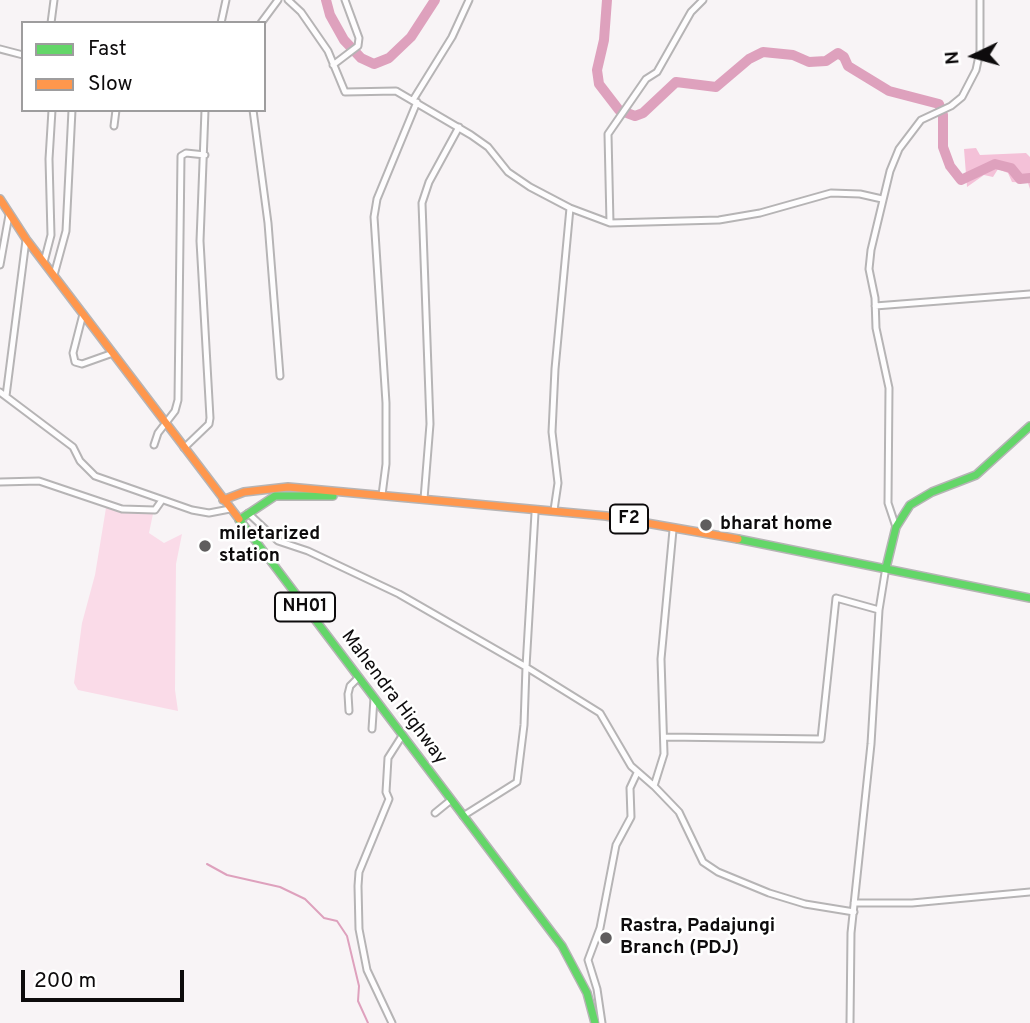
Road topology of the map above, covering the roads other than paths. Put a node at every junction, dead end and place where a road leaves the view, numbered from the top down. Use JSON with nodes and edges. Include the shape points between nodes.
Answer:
{"nodes":[{"id":1,"x":54,"y":0,"type":"edge"},
{"id":2,"x":226,"y":0,"type":"edge"},
{"id":3,"x":278,"y":0,"type":"edge"},
{"id":4,"x":288,"y":0,"type":"edge"},
{"id":5,"x":345,"y":0,"type":"edge"},
{"id":6,"x":469,"y":0,"type":"edge"},
{"id":7,"x":703,"y":0,"type":"edge"},
{"id":8,"x":980,"y":0,"type":"edge"},
{"id":9,"x":51,"y":21,"type":"edge"},
{"id":10,"x":221,"y":21,"type":"edge"},
{"id":11,"x":262,"y":21,"type":"edge"},
{"id":12,"x":0,"y":49,"type":"edge"},
{"id":13,"x":21,"y":54,"type":"edge"},
{"id":14,"x":334,"y":65,"type":"junction"},
{"id":15,"x":415,"y":101,"type":"junction"},
{"id":16,"x":52,"y":112,"type":"edge"},
{"id":17,"x":72,"y":112,"type":"edge"},
{"id":18,"x":116,"y":112,"type":"edge"},
{"id":19,"x":205,"y":112,"type":"edge"},
{"id":20,"x":253,"y":112,"type":"edge"},
{"id":21,"x":114,"y":126,"type":"dead end"},
{"id":22,"x":459,"y":127,"type":"junction"},
{"id":23,"x":205,"y":155,"type":"junction"},
{"id":24,"x":882,"y":199,"type":"junction"},
{"id":25,"x":1,"y":204,"type":"edge"},
{"id":26,"x":570,"y":208,"type":"junction"},
{"id":27,"x":9,"y":215,"type":"junction"},
{"id":28,"x":610,"y":223,"type":"junction"},
{"id":29,"x":26,"y":239,"type":"junction"},
{"id":30,"x":44,"y":262,"type":"junction"},
{"id":31,"x":0,"y":265,"type":"edge"},
{"id":32,"x":54,"y":275,"type":"junction"},
{"id":33,"x":1030,"y":294,"type":"edge"},
{"id":34,"x":875,"y":306,"type":"junction"},
{"id":35,"x":83,"y":314,"type":"junction"},
{"id":36,"x":113,"y":353,"type":"junction"},
{"id":37,"x":280,"y":376,"type":"dead end"},
{"id":38,"x":3,"y":394,"type":"edge"},
{"id":39,"x":167,"y":425,"type":"junction"},
{"id":40,"x":1030,"y":426,"type":"edge"},
{"id":41,"x":154,"y":444,"type":"dead end"},
{"id":42,"x":184,"y":448,"type":"junction"},
{"id":43,"x":0,"y":482,"type":"edge"},
{"id":44,"x":382,"y":495,"type":"junction"},
{"id":45,"x":424,"y":499,"type":"junction"},
{"id":46,"x":162,"y":500,"type":"junction"},
{"id":47,"x":223,"y":500,"type":"junction"},
{"id":48,"x":230,"y":509,"type":"junction"},
{"id":49,"x":554,"y":510,"type":"junction"},
{"id":50,"x":247,"y":513,"type":"junction"},
{"id":51,"x":535,"y":513,"type":"junction"},
{"id":52,"x":239,"y":520,"type":"junction"},
{"id":53,"x":896,"y":527,"type":"junction"},
{"id":54,"x":673,"y":530,"type":"junction"},
{"id":55,"x":886,"y":571,"type":"junction"},
{"id":56,"x":1030,"y":600,"type":"edge"},
{"id":57,"x":879,"y":610,"type":"junction"},
{"id":58,"x":526,"y":667,"type":"junction"},
{"id":59,"x":359,"y":678,"type":"junction"},
{"id":60,"x":374,"y":698,"type":"junction"},
{"id":61,"x":349,"y":712,"type":"dead end"},
{"id":62,"x":372,"y":729,"type":"dead end"},
{"id":63,"x":402,"y":736,"type":"junction"},
{"id":64,"x":664,"y":737,"type":"junction"},
{"id":65,"x":637,"y":773,"type":"junction"},
{"id":66,"x":654,"y":786,"type":"junction"},
{"id":67,"x":451,"y":800,"type":"junction"},
{"id":68,"x":435,"y":813,"type":"dead end"},
{"id":69,"x":463,"y":816,"type":"junction"},
{"id":70,"x":1030,"y":892,"type":"edge"},
{"id":71,"x":854,"y":903,"type":"junction"},
{"id":72,"x":854,"y":912,"type":"junction"},
{"id":73,"x":392,"y":1023,"type":"edge"},
{"id":74,"x":595,"y":1023,"type":"edge"},
{"id":75,"x":602,"y":1023,"type":"edge"},
{"id":76,"x":850,"y":1023,"type":"edge"}],
"edges":[{"from":1,"to":9,"type":"street"},
{"from":2,"to":10,"type":"street"},
{"from":3,"to":11,"type":"street"},
{"from":4,"to":14,"type":"street","via":[[301,12]]},
{"from":5,"to":14,"type":"street","via":[[358,46]]},
{"from":6,"to":15,"type":"street"},
{"from":7,"to":28,"type":"street","via":[[691,12],[657,72],[646,79],[608,134]]},
{"from":8,"to":24,"type":"street","via":[[976,70],[962,97],[922,120],[899,149]]},
{"from":12,"to":13,"type":"street"},
{"from":14,"to":15,"type":"street","via":[[345,92],[396,91]]},
{"from":15,"to":22,"type":"street"},
{"from":15,"to":44,"type":"street","via":[[377,198],[374,217],[386,403]]},
{"from":16,"to":30,"type":"street","via":[[51,235]]},
{"from":17,"to":32,"type":"street","via":[[66,231]]},
{"from":18,"to":21,"type":"street"},
{"from":19,"to":23,"type":"street"},
{"from":20,"to":37,"type":"street"},
{"from":22,"to":26,"type":"street","via":[[488,147],[508,173]]},
{"from":22,"to":45,"type":"street","via":[[422,202],[430,424]]},
{"from":23,"to":39,"type":"street","via":[[181,156],[178,400]]},
{"from":23,"to":42,"type":"street","via":[[200,242],[211,418]]},
{"from":24,"to":28,"type":"street","via":[[831,192],[719,220]]},
{"from":24,"to":34,"type":"street","via":[[869,269]]},
{"from":25,"to":27,"type":"main road","name":"Mahendra Highway","number":"NH01"},
{"from":26,"to":28,"type":"street"},
{"from":26,"to":49,"type":"street","via":[[555,369],[552,432],[558,483]]},
{"from":27,"to":29,"type":"main road","name":"Mahendra Highway","number":"NH01"},
{"from":27,"to":31,"type":"street"},
{"from":29,"to":30,"type":"main road","name":"Mahendra Highway","number":"NH01"},
{"from":29,"to":38,"type":"street"},
{"from":30,"to":32,"type":"main road","name":"Mahendra Highway","number":"NH01"},
{"from":32,"to":35,"type":"main road","name":"Mahendra Highway","number":"NH01"},
{"from":33,"to":34,"type":"street"},
{"from":34,"to":53,"type":"street","via":[[889,388],[888,503]]},
{"from":35,"to":36,"type":"main road","name":"Mahendra Highway","number":"NH01"},
{"from":35,"to":36,"type":"street","via":[[75,362],[82,364]]},
{"from":36,"to":39,"type":"main road","name":"Mahendra Highway","number":"NH01"},
{"from":38,"to":46,"type":"street","via":[[78,452],[80,461],[95,476]]},
{"from":39,"to":41,"type":"street"},
{"from":39,"to":42,"type":"main road","name":"Mahendra Highway","number":"NH01"},
{"from":40,"to":53,"type":"main road","via":[[976,475],[918,498]]},
{"from":42,"to":47,"type":"main road","name":"Mahendra Highway","number":"NH01"},
{"from":43,"to":46,"type":"street","via":[[39,481],[122,509],[155,510]]},
{"from":44,"to":45,"type":"main road","number":"F2"},
{"from":44,"to":47,"type":"main road","number":"F2","via":[[288,487],[244,492]]},
{"from":45,"to":49,"type":"main road","number":"F2"},
{"from":46,"to":48,"type":"street","via":[[209,513]]},
{"from":47,"to":48,"type":"main road","name":"Mahendra Highway","number":"NH01"},
{"from":48,"to":52,"type":"main road","name":"Mahendra Highway","number":"NH01"},
{"from":49,"to":55,"type":"main road","number":"F2","via":[[674,526]]},
{"from":50,"to":51,"type":"main road","number":"F2","via":[[262,502],[288,494]]},
{"from":50,"to":52,"type":"main road","number":"F2"},
{"from":50,"to":58,"type":"street","via":[[278,541],[399,594]]},
{"from":51,"to":54,"type":"main road","number":"F2"},
{"from":51,"to":58,"type":"street"},
{"from":52,"to":59,"type":"main road","name":"Mahendra Highway","number":"NH01"},
{"from":53,"to":55,"type":"main road"},
{"from":54,"to":55,"type":"main road","number":"F2"},
{"from":54,"to":64,"type":"street","via":[[662,659]]},
{"from":55,"to":56,"type":"main road","number":"F2"},
{"from":55,"to":57,"type":"street"},
{"from":57,"to":64,"type":"street","via":[[836,598],[821,739]]},
{"from":57,"to":71,"type":"street"},
{"from":58,"to":65,"type":"street","via":[[600,713]]},
{"from":58,"to":69,"type":"street","via":[[517,782]]},
{"from":59,"to":60,"type":"main road","name":"Mahendra Highway","number":"NH01"},
{"from":59,"to":61,"type":"street","via":[[350,686]]},
{"from":60,"to":62,"type":"street"},
{"from":60,"to":63,"type":"main road","name":"Mahendra Highway","number":"NH01"},
{"from":63,"to":67,"type":"main road","name":"Mahendra Highway","number":"NH01"},
{"from":63,"to":73,"type":"street","via":[[388,758],[389,799],[359,872],[358,886],[359,929],[367,970]]},
{"from":64,"to":66,"type":"street"},
{"from":65,"to":66,"type":"street"},
{"from":65,"to":75,"type":"street","via":[[630,788],[631,817],[616,845],[589,960]]},
{"from":66,"to":72,"type":"street","via":[[679,812],[704,862],[718,872],[793,901]]},
{"from":67,"to":68,"type":"street"},
{"from":67,"to":69,"type":"main road","name":"Mahendra Highway","number":"NH01"},
{"from":69,"to":74,"type":"main road","name":"Mahendra Highway","number":"NH01","via":[[575,966]]},
{"from":70,"to":71,"type":"street"},
{"from":71,"to":72,"type":"street"},
{"from":72,"to":76,"type":"street"}]}
